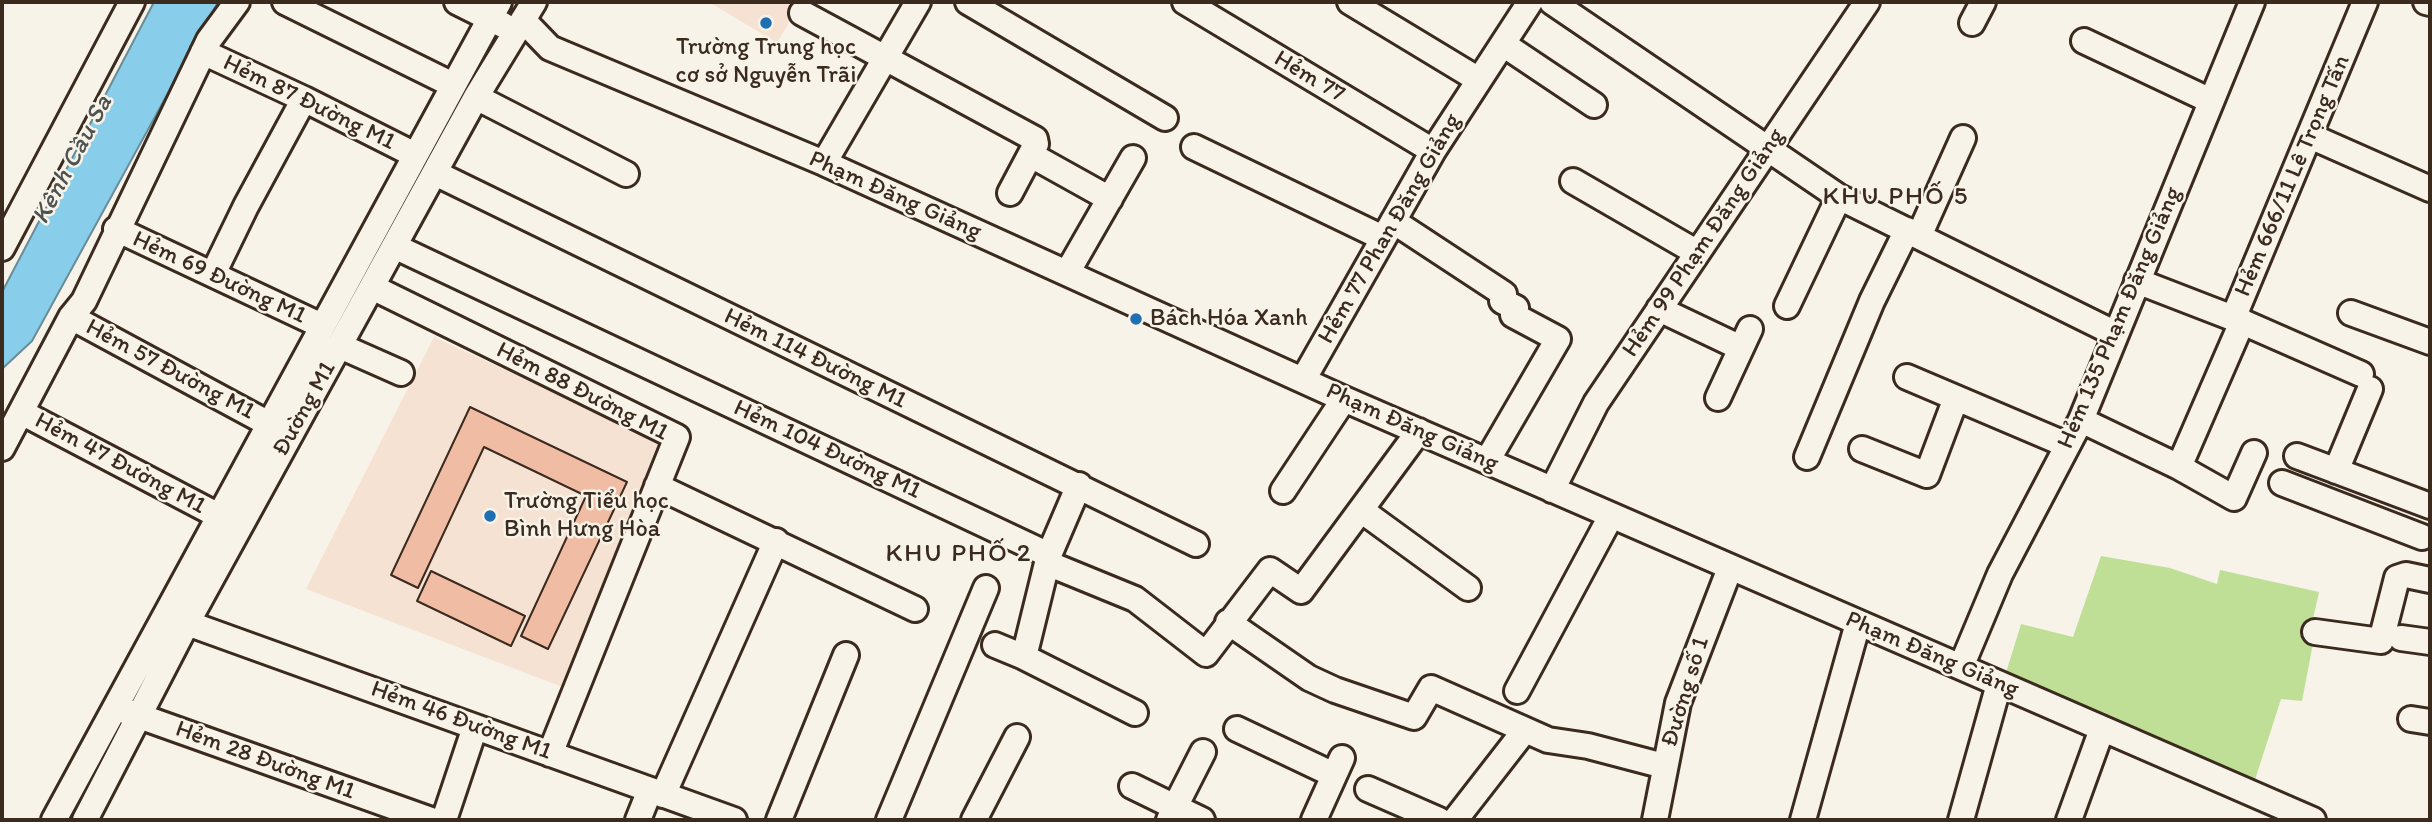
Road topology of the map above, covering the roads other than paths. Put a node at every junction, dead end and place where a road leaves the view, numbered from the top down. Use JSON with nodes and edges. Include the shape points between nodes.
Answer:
{"nodes":[{"id":1,"x":132,"y":2,"type":"edge"},
{"id":2,"x":237,"y":2,"type":"edge"},
{"id":3,"x":285,"y":2,"type":"edge"},
{"id":4,"x":457,"y":2,"type":"edge"},
{"id":5,"x":918,"y":2,"type":"edge"},
{"id":6,"x":968,"y":2,"type":"edge"},
{"id":7,"x":1185,"y":2,"type":"edge"},
{"id":8,"x":1350,"y":2,"type":"edge"},
{"id":9,"x":1530,"y":2,"type":"edge"},
{"id":10,"x":1552,"y":2,"type":"edge"},
{"id":11,"x":1867,"y":2,"type":"edge"},
{"id":12,"x":2252,"y":2,"type":"edge"},
{"id":13,"x":2365,"y":2,"type":"edge"},
{"id":14,"x":494,"y":9,"type":"edge"},
{"id":15,"x":525,"y":13,"type":"edge"},
{"id":16,"x":802,"y":13,"type":"dead end"},
{"id":17,"x":2084,"y":41,"type":"dead end"},
{"id":18,"x":1503,"y":44,"type":"junction"},
{"id":19,"x":203,"y":52,"type":"junction"},
{"id":20,"x":885,"y":58,"type":"junction"},
{"id":21,"x":1479,"y":80,"type":"junction"},
{"id":22,"x":453,"y":85,"type":"junction"},
{"id":23,"x":476,"y":97,"type":"junction"},
{"id":24,"x":304,"y":99,"type":"junction"},
{"id":25,"x":2211,"y":101,"type":"junction"},
{"id":26,"x":1594,"y":105,"type":"dead end"},
{"id":27,"x":1165,"y":118,"type":"dead end"},
{"id":28,"x":2310,"y":136,"type":"junction"},
{"id":29,"x":1963,"y":138,"type":"dead end"},
{"id":30,"x":1195,"y":147,"type":"dead end"},
{"id":31,"x":1767,"y":149,"type":"junction"},
{"id":32,"x":1433,"y":151,"type":"junction"},
{"id":33,"x":415,"y":155,"type":"junction"},
{"id":34,"x":1031,"y":155,"type":"junction"},
{"id":35,"x":1133,"y":158,"type":"dead end"},
{"id":36,"x":824,"y":163,"type":"junction"},
{"id":37,"x":435,"y":173,"type":"junction"},
{"id":38,"x":626,"y":174,"type":"dead end"},
{"id":39,"x":1573,"y":181,"type":"dead end"},
{"id":40,"x":2430,"y":189,"type":"edge"},
{"id":41,"x":1010,"y":193,"type":"dead end"},
{"id":42,"x":1839,"y":197,"type":"junction"},
{"id":43,"x":1110,"y":199,"type":"junction"},
{"id":44,"x":116,"y":229,"type":"junction"},
{"id":45,"x":1388,"y":230,"type":"junction"},
{"id":46,"x":1913,"y":233,"type":"junction"},
{"id":47,"x":396,"y":247,"type":"junction"},
{"id":48,"x":2,"y":248,"type":"edge"},
{"id":49,"x":1696,"y":252,"type":"junction"},
{"id":50,"x":1067,"y":273,"type":"junction"},
{"id":51,"x":213,"y":274,"type":"junction"},
{"id":52,"x":2137,"y":281,"type":"junction"},
{"id":53,"x":372,"y":287,"type":"junction"},
{"id":54,"x":1787,"y":306,"type":"dead end"},
{"id":55,"x":1659,"y":309,"type":"junction"},
{"id":56,"x":2351,"y":313,"type":"dead end"},
{"id":57,"x":71,"y":317,"type":"junction"},
{"id":58,"x":2238,"y":320,"type":"junction"},
{"id":59,"x":322,"y":326,"type":"junction"},
{"id":60,"x":2116,"y":334,"type":"junction"},
{"id":61,"x":2430,"y":342,"type":"edge"},
{"id":62,"x":340,"y":345,"type":"junction"},
{"id":63,"x":401,"y":373,"type":"dead end"},
{"id":64,"x":1907,"y":377,"type":"dead end"},
{"id":65,"x":1303,"y":380,"type":"junction"},
{"id":66,"x":1718,"y":398,"type":"dead end"},
{"id":67,"x":1955,"y":398,"type":"junction"},
{"id":68,"x":1344,"y":399,"type":"junction"},
{"id":69,"x":21,"y":412,"type":"junction"},
{"id":70,"x":2081,"y":420,"type":"junction"},
{"id":71,"x":269,"y":424,"type":"junction"},
{"id":72,"x":1419,"y":431,"type":"junction"},
{"id":73,"x":2067,"y":446,"type":"junction"},
{"id":74,"x":2,"y":448,"type":"edge"},
{"id":75,"x":1862,"y":449,"type":"dead end"},
{"id":76,"x":2254,"y":453,"type":"dead end"},
{"id":77,"x":2297,"y":456,"type":"dead end"},
{"id":78,"x":1808,"y":457,"type":"dead end"},
{"id":79,"x":1487,"y":461,"type":"junction"},
{"id":80,"x":2179,"y":467,"type":"junction"},
{"id":81,"x":2336,"y":471,"type":"junction"},
{"id":82,"x":2282,"y":482,"type":"dead end"},
{"id":83,"x":1079,"y":485,"type":"junction"},
{"id":84,"x":657,"y":486,"type":"junction"},
{"id":85,"x":1552,"y":490,"type":"junction"},
{"id":86,"x":1283,"y":491,"type":"dead end"},
{"id":87,"x":2430,"y":506,"type":"edge"},
{"id":88,"x":1361,"y":510,"type":"junction"},
{"id":89,"x":2430,"y":512,"type":"edge"},
{"id":90,"x":219,"y":516,"type":"junction"},
{"id":91,"x":1611,"y":516,"type":"junction"},
{"id":92,"x":2422,"y":537,"type":"junction"},
{"id":93,"x":776,"y":541,"type":"junction"},
{"id":94,"x":1196,"y":544,"type":"dead end"},
{"id":95,"x":1048,"y":559,"type":"junction"},
{"id":96,"x":1730,"y":568,"type":"junction"},
{"id":97,"x":2420,"y":578,"type":"edge"},
{"id":98,"x":986,"y":588,"type":"dead end"},
{"id":99,"x":1468,"y":588,"type":"dead end"},
{"id":100,"x":915,"y":609,"type":"dead end"},
{"id":101,"x":1228,"y":622,"type":"junction"},
{"id":102,"x":187,"y":623,"type":"junction"},
{"id":103,"x":1858,"y":623,"type":"junction"},
{"id":104,"x":2315,"y":632,"type":"dead end"},
{"id":105,"x":2401,"y":638,"type":"dead end"},
{"id":106,"x":2430,"y":642,"type":"edge"},
{"id":107,"x":995,"y":645,"type":"dead end"},
{"id":108,"x":846,"y":655,"type":"dead end"},
{"id":109,"x":1024,"y":657,"type":"junction"},
{"id":110,"x":1961,"y":667,"type":"junction"},
{"id":111,"x":1999,"y":684,"type":"junction"},
{"id":112,"x":1517,"y":691,"type":"dead end"},
{"id":113,"x":115,"y":708,"type":"junction"},
{"id":114,"x":1135,"y":713,"type":"dead end"},
{"id":115,"x":139,"y":716,"type":"junction"},
{"id":116,"x":475,"y":727,"type":"junction"},
{"id":117,"x":1237,"y":729,"type":"dead end"},
{"id":118,"x":2102,"y":729,"type":"junction"},
{"id":119,"x":1525,"y":730,"type":"junction"},
{"id":120,"x":1017,"y":737,"type":"dead end"},
{"id":121,"x":1203,"y":752,"type":"dead end"},
{"id":122,"x":550,"y":754,"type":"junction"},
{"id":123,"x":1664,"y":766,"type":"junction"},
{"id":124,"x":1132,"y":786,"type":"dead end"},
{"id":125,"x":1368,"y":789,"type":"dead end"},
{"id":126,"x":657,"y":792,"type":"junction"},
{"id":127,"x":1172,"y":814,"type":"edge"},
{"id":128,"x":89,"y":819,"type":"edge"},
{"id":129,"x":54,"y":820,"type":"edge"},
{"id":130,"x":431,"y":820,"type":"edge"},
{"id":131,"x":444,"y":820,"type":"edge"},
{"id":132,"x":638,"y":820,"type":"edge"},
{"id":133,"x":734,"y":820,"type":"edge"},
{"id":134,"x":779,"y":820,"type":"edge"},
{"id":135,"x":889,"y":820,"type":"edge"},
{"id":136,"x":974,"y":820,"type":"edge"},
{"id":137,"x":1202,"y":820,"type":"edge"},
{"id":138,"x":1314,"y":820,"type":"edge"},
{"id":139,"x":1439,"y":820,"type":"edge"},
{"id":140,"x":1455,"y":820,"type":"edge"},
{"id":141,"x":1655,"y":820,"type":"edge"},
{"id":142,"x":1803,"y":820,"type":"edge"},
{"id":143,"x":1961,"y":820,"type":"edge"},
{"id":144,"x":2068,"y":820,"type":"edge"},
{"id":145,"x":2313,"y":820,"type":"edge"}],
"edges":[{"from":1,"to":48,"type":"street"},
{"from":2,"to":19,"type":"street"},
{"from":3,"to":22,"type":"street"},
{"from":4,"to":14,"type":"street","name":"Phạm Đăng Giảng"},
{"from":5,"to":20,"type":"street"},
{"from":6,"to":27,"type":"street"},
{"from":7,"to":32,"type":"street","name":"Hẻm 77"},
{"from":8,"to":21,"type":"street"},
{"from":9,"to":18,"type":"street","name":"Hẻm 77 Phan Đăng Giảng"},
{"from":10,"to":31,"type":"street"},
{"from":11,"to":31,"type":"street","name":"Hẻm 99 Phạm Đăng Giảng"},
{"from":12,"to":25,"type":"street","name":"Hẻm 135 Phạm Đăng Giảng"},
{"from":13,"to":28,"type":"street","name":"Hẻm 666/11 Lê Trọng Tấn"},
{"from":14,"to":15,"type":"street","name":"Phạm Đăng Giảng"},
{"from":14,"to":22,"type":"street","name":"Đường M1"},
{"from":15,"to":23,"type":"street","name":"Đường M1"},
{"from":15,"to":36,"type":"street","name":"Phạm Đăng Giảng","via":[[550,48]]},
{"from":16,"to":20,"type":"street"},
{"from":17,"to":25,"type":"street"},
{"from":18,"to":21,"type":"street","name":"Hẻm 77 Phan Đăng Giảng"},
{"from":18,"to":26,"type":"street"},
{"from":19,"to":24,"type":"street","name":"Hẻm 87 Đường M1"},
{"from":19,"to":44,"type":"street"},
{"from":20,"to":34,"type":"street","via":[[1035,139]]},
{"from":20,"to":36,"type":"street"},
{"from":21,"to":32,"type":"street","name":"Hẻm 77 Phan Đăng Giảng"},
{"from":22,"to":33,"type":"street","name":"Đường M1"},
{"from":23,"to":37,"type":"street","name":"Đường M1"},
{"from":23,"to":38,"type":"street"},
{"from":24,"to":33,"type":"street","name":"Hẻm 87 Đường M1"},
{"from":24,"to":51,"type":"street"},
{"from":25,"to":52,"type":"street","name":"Hẻm 135 Phạm Đăng Giảng"},
{"from":28,"to":40,"type":"street"},
{"from":28,"to":58,"type":"street","name":"Hẻm 666/11 Lê Trọng Tấn","via":[[2237,309]]},
{"from":29,"to":46,"type":"street"},
{"from":30,"to":45,"type":"street"},
{"from":31,"to":42,"type":"street"},
{"from":31,"to":49,"type":"street","name":"Hẻm 99 Phạm Đăng Giảng"},
{"from":32,"to":45,"type":"street","name":"Hẻm 77 Phan Đăng Giảng"},
{"from":33,"to":59,"type":"street","name":"Đường M1"},
{"from":34,"to":41,"type":"street"},
{"from":34,"to":43,"type":"street"},
{"from":35,"to":43,"type":"street"},
{"from":36,"to":50,"type":"street","name":"Phạm Đăng Giảng"},
{"from":37,"to":47,"type":"street","name":"Đường M1"},
{"from":37,"to":83,"type":"street","name":"Hẻm 114 Đường M1"},
{"from":39,"to":49,"type":"street"},
{"from":42,"to":46,"type":"street"},
{"from":42,"to":54,"type":"street"},
{"from":43,"to":50,"type":"street"},
{"from":44,"to":51,"type":"street","name":"Hẻm 69 Đường M1"},
{"from":44,"to":57,"type":"street","via":[[84,301]]},
{"from":45,"to":65,"type":"street","name":"Hẻm 77 Phan Đăng Giảng"},
{"from":45,"to":79,"type":"street","via":[[1504,294],[1502,301],[1516,308],[1514,315],[1558,339]]},
{"from":46,"to":60,"type":"street"},
{"from":46,"to":78,"type":"street","via":[[1872,301]]},
{"from":47,"to":53,"type":"street","name":"Đường M1"},
{"from":47,"to":95,"type":"street","name":"Hẻm 104 Đường M1"},
{"from":49,"to":55,"type":"street","name":"Hẻm 99 Phạm Đăng Giảng"},
{"from":50,"to":65,"type":"street","name":"Phạm Đăng Giảng"},
{"from":51,"to":59,"type":"street","name":"Hẻm 69 Đường M1"},
{"from":52,"to":58,"type":"street"},
{"from":52,"to":60,"type":"street","name":"Hẻm 135 Phạm Đăng Giảng"},
{"from":53,"to":62,"type":"street","name":"Đường M1"},
{"from":53,"to":84,"type":"street","name":"Hẻm 88 Đường M1","via":[[677,437]]},
{"from":55,"to":66,"type":"street","via":[[1746,338]]},
{"from":55,"to":85,"type":"street","name":"Hẻm 99 Phạm Đăng Giảng","via":[[1596,402]]},
{"from":56,"to":61,"type":"street"},
{"from":57,"to":69,"type":"street"},
{"from":57,"to":71,"type":"street","name":"Hẻm 57 Đường M1"},
{"from":58,"to":80,"type":"street","name":"Hẻm 666/11 Lê Trọng Tấn","via":[[2239,328]]},
{"from":58,"to":81,"type":"street","via":[[2366,382]]},
{"from":59,"to":71,"type":"street","name":"Đường M1"},
{"from":60,"to":70,"type":"street","name":"Hẻm 135 Phạm Đăng Giảng"},
{"from":62,"to":63,"type":"street"},
{"from":62,"to":102,"type":"street","name":"Đường M1"},
{"from":64,"to":67,"type":"street"},
{"from":65,"to":68,"type":"street","name":"Phạm Đăng Giảng"},
{"from":67,"to":73,"type":"street"},
{"from":67,"to":75,"type":"street","via":[[1927,475]]},
{"from":68,"to":72,"type":"street","name":"Phạm Đăng Giảng"},
{"from":68,"to":86,"type":"street"},
{"from":69,"to":74,"type":"street"},
{"from":69,"to":90,"type":"street","name":"Hẻm 47 Đường M1"},
{"from":70,"to":73,"type":"street","name":"Hẻm 135 Phạm Đăng Giảng"},
{"from":70,"to":80,"type":"street"},
{"from":71,"to":90,"type":"street","name":"Đường M1"},
{"from":72,"to":79,"type":"street","name":"Phạm Đăng Giảng"},
{"from":72,"to":88,"type":"street"},
{"from":73,"to":110,"type":"street","name":"Hẻm 135 Phạm Đăng Giảng","via":[[2000,574]]},
{"from":76,"to":80,"type":"street","via":[[2234,498]]},
{"from":77,"to":81,"type":"street"},
{"from":79,"to":85,"type":"street","name":"Phạm Đăng Giảng"},
{"from":81,"to":87,"type":"street"},
{"from":82,"to":92,"type":"street"},
{"from":83,"to":94,"type":"street","name":"Hẻm 114 Đường M1"},
{"from":83,"to":95,"type":"street"},
{"from":84,"to":93,"type":"street"},
{"from":84,"to":122,"type":"street","name":"Hẻm 88 Đường M1"},
{"from":85,"to":91,"type":"street","name":"Phạm Đăng Giảng"},
{"from":88,"to":99,"type":"street"},
{"from":88,"to":101,"type":"street","via":[[1301,591],[1270,570]]},
{"from":89,"to":92,"type":"street"},
{"from":90,"to":113,"type":"street","name":"Đường M1"},
{"from":91,"to":96,"type":"street","name":"Phạm Đăng Giảng"},
{"from":91,"to":112,"type":"street"},
{"from":92,"to":97,"type":"street"},
{"from":93,"to":100,"type":"street"},
{"from":93,"to":126,"type":"street"},
{"from":95,"to":101,"type":"street","name":"Hẻm 104 Đường M1","via":[[1135,599],[1206,654]]},
{"from":95,"to":109,"type":"street"},
{"from":96,"to":103,"type":"street","name":"Phạm Đăng Giảng"},
{"from":96,"to":123,"type":"street","name":"Đường số 1","via":[[1689,671]]},
{"from":97,"to":104,"type":"street","via":[[2401,575],[2394,582],[2381,641]]},
{"from":98,"to":135,"type":"street"},
{"from":101,"to":119,"type":"street","via":[[1309,678],[1335,690],[1414,717],[1431,688]]},
{"from":102,"to":115,"type":"street","name":"Đường M1"},
{"from":102,"to":116,"type":"street","name":"Hẻm 46 Đường M1"},
{"from":103,"to":110,"type":"street","name":"Phạm Đăng Giảng"},
{"from":103,"to":142,"type":"street"},
{"from":105,"to":106,"type":"street"},
{"from":107,"to":109,"type":"street"},
{"from":108,"to":134,"type":"street"},
{"from":109,"to":114,"type":"street"},
{"from":110,"to":111,"type":"street","name":"Phạm Đăng Giảng"},
{"from":111,"to":118,"type":"street","name":"Phạm Đăng Giảng"},
{"from":111,"to":143,"type":"street"},
{"from":113,"to":115,"type":"street","name":"Hẻm 28 Đường M1"},
{"from":113,"to":129,"type":"street","name":"Đường M1"},
{"from":115,"to":128,"type":"street","name":"Đường M1"},
{"from":115,"to":130,"type":"street","name":"Hẻm 28 Đường M1"},
{"from":116,"to":122,"type":"street","name":"Hẻm 46 Đường M1"},
{"from":116,"to":131,"type":"street"},
{"from":117,"to":138,"type":"street","via":[[1338,766]]},
{"from":118,"to":144,"type":"street"},
{"from":118,"to":145,"type":"street","name":"Phạm Đăng Giảng"},
{"from":119,"to":123,"type":"street","via":[[1557,743],[1588,746]]},
{"from":119,"to":140,"type":"street"},
{"from":120,"to":136,"type":"street"},
{"from":121,"to":127,"type":"street"},
{"from":122,"to":126,"type":"street","name":"Hẻm 46 Đường M1"},
{"from":123,"to":141,"type":"street","name":"Đường số 1"},
{"from":124,"to":127,"type":"street"},
{"from":125,"to":139,"type":"street"},
{"from":126,"to":132,"type":"street"},
{"from":126,"to":133,"type":"street","name":"Hẻm 46 Đường M1"},
{"from":127,"to":137,"type":"street"}]}
